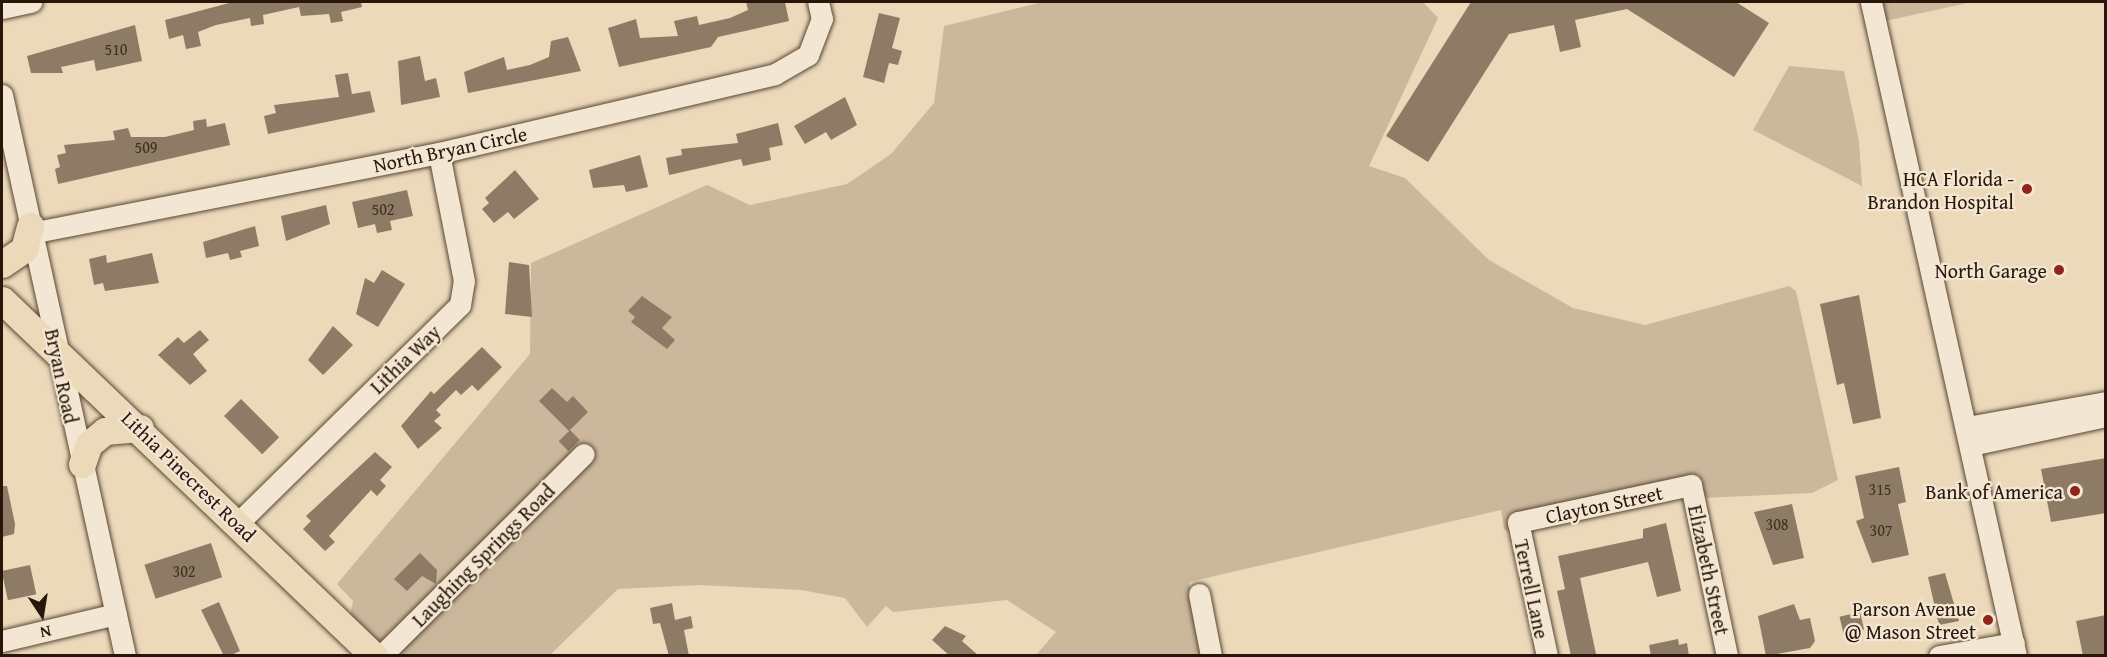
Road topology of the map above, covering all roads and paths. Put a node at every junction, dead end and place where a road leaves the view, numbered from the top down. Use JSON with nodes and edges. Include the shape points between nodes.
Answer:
{"nodes":[{"id":1,"x":31,"y":2,"type":"edge"},
{"id":2,"x":818,"y":2,"type":"edge"},
{"id":3,"x":1871,"y":2,"type":"edge"},
{"id":4,"x":2,"y":8,"type":"edge"},
{"id":5,"x":2,"y":95,"type":"edge"},
{"id":6,"x":439,"y":153,"type":"junction"},
{"id":7,"x":30,"y":229,"type":"junction"},
{"id":8,"x":2,"y":264,"type":"edge"},
{"id":9,"x":2,"y":300,"type":"edge"},
{"id":10,"x":57,"y":350,"type":"junction"},
{"id":11,"x":2106,"y":402,"type":"edge"},
{"id":12,"x":2106,"y":416,"type":"edge"},
{"id":13,"x":140,"y":428,"type":"junction"},
{"id":14,"x":1969,"y":436,"type":"junction"},
{"id":15,"x":584,"y":454,"type":"dead end"},
{"id":16,"x":82,"y":464,"type":"junction"},
{"id":17,"x":1691,"y":485,"type":"joint"},
{"id":18,"x":238,"y":522,"type":"junction"},
{"id":19,"x":1518,"y":522,"type":"joint"},
{"id":20,"x":1199,"y":594,"type":"dead end"},
{"id":21,"x":116,"y":615,"type":"junction"},
{"id":22,"x":2,"y":641,"type":"edge"},
{"id":23,"x":2015,"y":649,"type":"edge"},
{"id":24,"x":125,"y":656,"type":"edge"},
{"id":25,"x":374,"y":656,"type":"edge"},
{"id":26,"x":381,"y":656,"type":"edge"},
{"id":27,"x":1211,"y":656,"type":"edge"},
{"id":28,"x":1547,"y":656,"type":"edge"},
{"id":29,"x":1727,"y":656,"type":"edge"},
{"id":30,"x":1939,"y":656,"type":"edge"}],
"edges":[{"from":1,"to":4,"type":"street"},
{"from":2,"to":6,"type":"street","name":"North Bryan Circle","via":[[822,19],[808,55],[775,74]]},
{"from":3,"to":14,"type":"street"},
{"from":5,"to":7,"type":"street","name":"Bryan Road"},
{"from":6,"to":7,"type":"street","name":"North Bryan Circle"},
{"from":6,"to":18,"type":"street","name":"Lithia Way","via":[[464,281],[460,305]]},
{"from":7,"to":8,"type":"main road","via":[[24,249]]},
{"from":7,"to":10,"type":"street","name":"Bryan Road"},
{"from":9,"to":10,"type":"main road","name":"Lithia Pinecrest Road"},
{"from":10,"to":13,"type":"main road","name":"Lithia Pinecrest Road"},
{"from":10,"to":16,"type":"street","name":"Bryan Road"},
{"from":11,"to":14,"type":"street"},
{"from":12,"to":14,"type":"street"},
{"from":13,"to":16,"type":"main road","via":[[105,431],[89,444]]},
{"from":13,"to":18,"type":"main road","name":"Lithia Pinecrest Road"},
{"from":14,"to":23,"type":"street"},
{"from":15,"to":26,"type":"street","name":"Laughing Springs Road"},
{"from":16,"to":21,"type":"street","name":"Bryan Road"},
{"from":17,"to":19,"type":"street","name":"Clayton Street"},
{"from":17,"to":29,"type":"street","name":"Elizabeth Street"},
{"from":18,"to":25,"type":"main road","name":"Lithia Pinecrest Road"},
{"from":19,"to":28,"type":"street","name":"Terrell Lane"},
{"from":20,"to":27,"type":"street"},
{"from":21,"to":22,"type":"street"},
{"from":21,"to":24,"type":"street","name":"Bryan Road"},
{"from":23,"to":30,"type":"street"}]}
